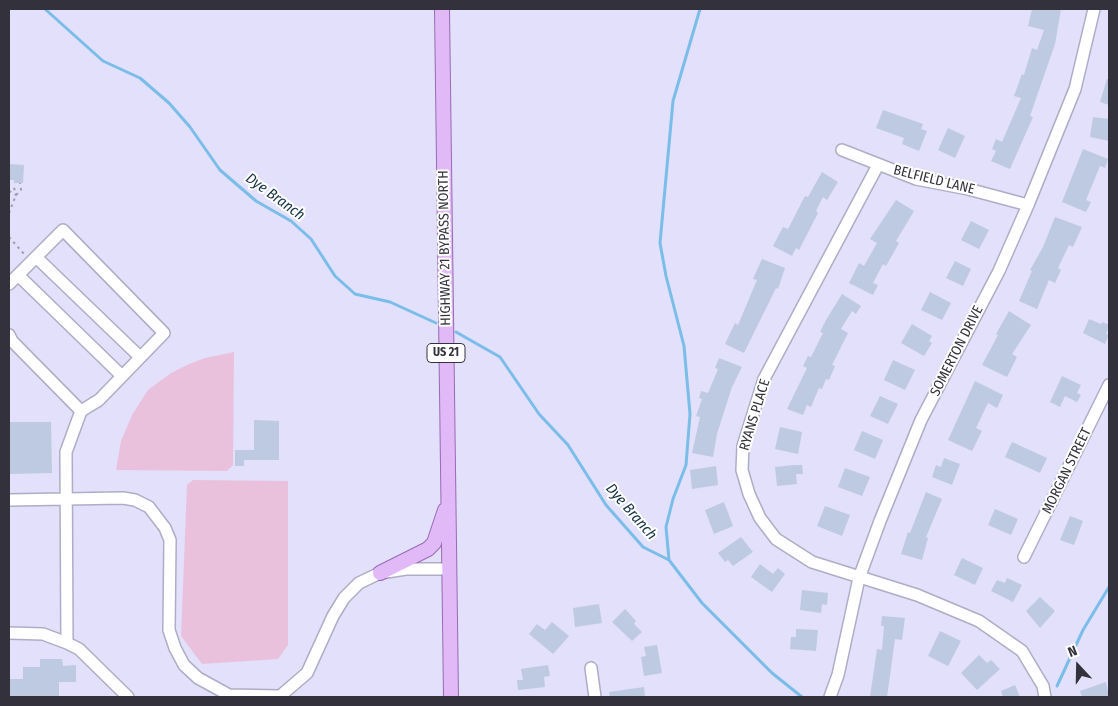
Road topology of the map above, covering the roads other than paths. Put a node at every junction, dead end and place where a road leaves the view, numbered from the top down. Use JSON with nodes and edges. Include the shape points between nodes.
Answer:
{"nodes":[{"id":1,"x":442,"y":9,"type":"edge"},
{"id":2,"x":1094,"y":9,"type":"edge"},
{"id":3,"x":842,"y":150,"type":"dead end"},
{"id":4,"x":878,"y":165,"type":"junction"},
{"id":5,"x":1028,"y":205,"type":"junction"},
{"id":6,"x":34,"y":259,"type":"junction"},
{"id":7,"x":18,"y":275,"type":"junction"},
{"id":8,"x":9,"y":284,"type":"edge"},
{"id":9,"x":9,"y":335,"type":"edge"},
{"id":10,"x":140,"y":357,"type":"junction"},
{"id":11,"x":122,"y":376,"type":"junction"},
{"id":12,"x":1109,"y":385,"type":"edge"},
{"id":13,"x":80,"y":411,"type":"junction"},
{"id":14,"x":67,"y":499,"type":"junction"},
{"id":15,"x":9,"y":500,"type":"edge"},
{"id":16,"x":448,"y":500,"type":"junction"},
{"id":17,"x":1024,"y":558,"type":"dead end"},
{"id":18,"x":449,"y":569,"type":"junction"},
{"id":19,"x":380,"y":573,"type":"junction"},
{"id":20,"x":859,"y":578,"type":"junction"},
{"id":21,"x":9,"y":633,"type":"edge"},
{"id":22,"x":67,"y":643,"type":"junction"},
{"id":23,"x":591,"y":668,"type":"dead end"},
{"id":24,"x":128,"y":697,"type":"edge"},
{"id":25,"x":279,"y":697,"type":"edge"},
{"id":26,"x":451,"y":697,"type":"edge"},
{"id":27,"x":595,"y":697,"type":"edge"},
{"id":28,"x":830,"y":697,"type":"edge"},
{"id":29,"x":1045,"y":697,"type":"edge"}],
"edges":[{"from":1,"to":16,"type":"main road","name":"HIGHWAY 21 BYPASS NORTH","number":"US 21"},
{"from":2,"to":5,"type":"street","name":"SOMERTON DRIVE","via":[[1075,89]]},
{"from":3,"to":4,"type":"street","name":"BELFIELD LANE"},
{"from":4,"to":5,"type":"street","name":"BELFIELD LANE","via":[[916,179]]},
{"from":4,"to":20,"type":"street","name":"RYANS PLACE","via":[[764,379],[743,446],[742,470],[749,494],[760,518],[776,539],[812,562]]},
{"from":5,"to":20,"type":"street","name":"SOMERTON DRIVE","via":[[998,271],[921,420]]},
{"from":6,"to":7,"type":"street"},
{"from":6,"to":10,"type":"street"},
{"from":6,"to":10,"type":"street","via":[[63,230],[164,333]]},
{"from":7,"to":8,"type":"street"},
{"from":7,"to":11,"type":"street"},
{"from":9,"to":13,"type":"street"},
{"from":10,"to":11,"type":"street"},
{"from":11,"to":13,"type":"street","via":[[99,400]]},
{"from":12,"to":17,"type":"street","name":"MORGAN STREET"},
{"from":13,"to":14,"type":"street","via":[[66,452]]},
{"from":14,"to":15,"type":"street"},
{"from":14,"to":22,"type":"street"},
{"from":14,"to":25,"type":"street","via":[[123,498],[149,507],[170,540],[169,630],[184,665],[198,678],[229,695]]},
{"from":16,"to":18,"type":"main road","name":"HIGHWAY 21 BYPASS NORTH","number":"US 21"},
{"from":16,"to":19,"type":"main road","via":[[434,544]]},
{"from":18,"to":19,"type":"street"},
{"from":18,"to":26,"type":"main road","name":"HIGHWAY 21 BYPASS NORTH","number":"US 21"},
{"from":19,"to":25,"type":"street","via":[[359,584],[344,598],[307,673]]},
{"from":20,"to":28,"type":"street","name":"SOMERTON DRIVE","via":[[838,675]]},
{"from":20,"to":29,"type":"street","name":"RYANS PLACE","via":[[917,595],[979,621],[1022,651],[1043,686]]},
{"from":21,"to":22,"type":"street","via":[[43,634]]},
{"from":22,"to":24,"type":"street","via":[[79,649]]},
{"from":23,"to":27,"type":"street"}]}
